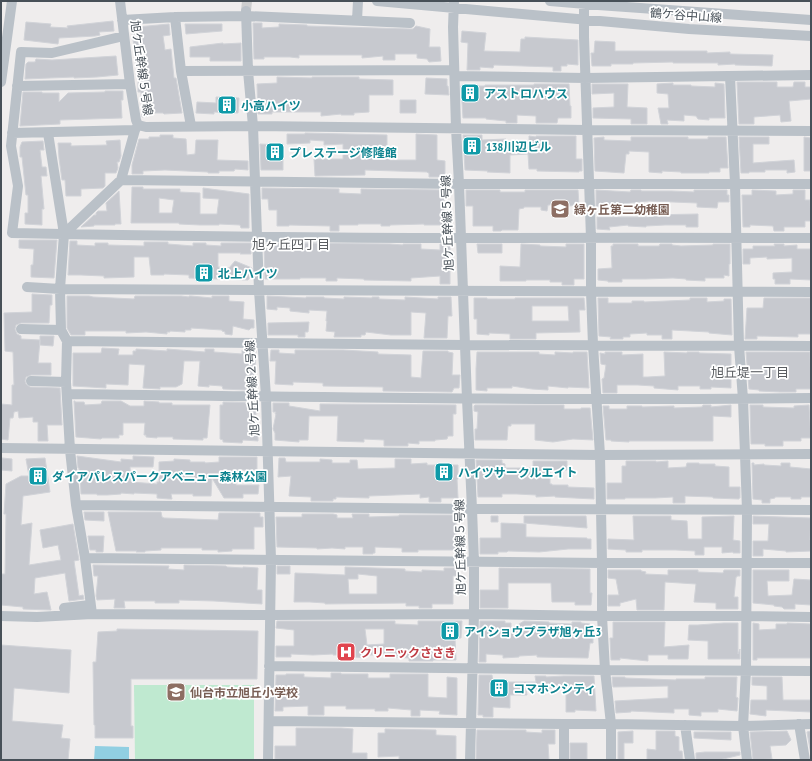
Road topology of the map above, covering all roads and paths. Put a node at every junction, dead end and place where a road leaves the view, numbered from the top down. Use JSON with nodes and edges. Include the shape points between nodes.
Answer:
{"nodes":[{"id":1,"x":12,"y":1,"type":"edge"},
{"id":2,"x":120,"y":1,"type":"edge"},
{"id":3,"x":358,"y":1,"type":"edge"},
{"id":4,"x":377,"y":1,"type":"edge"},
{"id":5,"x":550,"y":1,"type":"edge"},
{"id":6,"x":584,"y":3,"type":"edge"},
{"id":7,"x":453,"y":4,"type":"edge"},
{"id":8,"x":246,"y":13,"type":"junction"},
{"id":9,"x":175,"y":17,"type":"junction"},
{"id":10,"x":122,"y":20,"type":"junction"},
{"id":11,"x":357,"y":20,"type":"junction"},
{"id":12,"x":584,"y":20,"type":"junction"},
{"id":13,"x":807,"y":20,"type":"edge"},
{"id":14,"x":410,"y":23,"type":"dead end"},
{"id":15,"x":806,"y":35,"type":"edge"},
{"id":16,"x":124,"y":36,"type":"junction"},
{"id":17,"x":182,"y":71,"type":"junction"},
{"id":18,"x":248,"y":71,"type":"junction"},
{"id":19,"x":455,"y":73,"type":"junction"},
{"id":20,"x":811,"y":75,"type":"edge"},
{"id":21,"x":730,"y":76,"type":"junction"},
{"id":22,"x":586,"y":78,"type":"junction"},
{"id":23,"x":1,"y":82,"type":"edge"},
{"id":24,"x":130,"y":84,"type":"junction"},
{"id":25,"x":17,"y":86,"type":"junction"},
{"id":26,"x":191,"y":126,"type":"junction"},
{"id":27,"x":253,"y":126,"type":"junction"},
{"id":28,"x":137,"y":128,"type":"junction"},
{"id":29,"x":456,"y":128,"type":"junction"},
{"id":30,"x":587,"y":130,"type":"junction"},
{"id":31,"x":732,"y":131,"type":"junction"},
{"id":32,"x":811,"y":131,"type":"edge"},
{"id":33,"x":12,"y":133,"type":"junction"},
{"id":34,"x":48,"y":133,"type":"junction"},
{"id":35,"x":121,"y":180,"type":"junction"},
{"id":36,"x":255,"y":182,"type":"junction"},
{"id":37,"x":459,"y":184,"type":"junction"},
{"id":38,"x":589,"y":184,"type":"junction"},
{"id":39,"x":735,"y":184,"type":"junction"},
{"id":40,"x":811,"y":184,"type":"edge"},
{"id":41,"x":64,"y":234,"type":"junction"},
{"id":42,"x":257,"y":236,"type":"junction"},
{"id":43,"x":461,"y":238,"type":"junction"},
{"id":44,"x":591,"y":238,"type":"junction"},
{"id":45,"x":737,"y":238,"type":"junction"},
{"id":46,"x":811,"y":238,"type":"edge"},
{"id":47,"x":28,"y":287,"type":"dead end"},
{"id":48,"x":60,"y":289,"type":"junction"},
{"id":49,"x":259,"y":290,"type":"junction"},
{"id":50,"x":463,"y":291,"type":"junction"},
{"id":51,"x":591,"y":292,"type":"junction"},
{"id":52,"x":738,"y":292,"type":"junction"},
{"id":53,"x":811,"y":292,"type":"edge"},
{"id":54,"x":21,"y":329,"type":"dead end"},
{"id":55,"x":61,"y":330,"type":"junction"},
{"id":56,"x":67,"y":342,"type":"junction"},
{"id":57,"x":262,"y":344,"type":"junction"},
{"id":58,"x":465,"y":345,"type":"junction"},
{"id":59,"x":593,"y":345,"type":"junction"},
{"id":60,"x":739,"y":346,"type":"junction"},
{"id":61,"x":811,"y":346,"type":"edge"},
{"id":62,"x":31,"y":381,"type":"dead end"},
{"id":63,"x":66,"y":382,"type":"junction"},
{"id":64,"x":67,"y":394,"type":"junction"},
{"id":65,"x":266,"y":396,"type":"junction"},
{"id":66,"x":467,"y":398,"type":"junction"},
{"id":67,"x":811,"y":398,"type":"edge"},
{"id":68,"x":596,"y":399,"type":"junction"},
{"id":69,"x":743,"y":399,"type":"junction"},
{"id":70,"x":1,"y":448,"type":"edge"},
{"id":71,"x":70,"y":450,"type":"junction"},
{"id":72,"x":267,"y":451,"type":"junction"},
{"id":73,"x":470,"y":454,"type":"junction"},
{"id":74,"x":744,"y":454,"type":"junction"},
{"id":75,"x":811,"y":454,"type":"edge"},
{"id":76,"x":1,"y":455,"type":"edge"},
{"id":77,"x":600,"y":455,"type":"junction"},
{"id":78,"x":76,"y":505,"type":"junction"},
{"id":79,"x":269,"y":508,"type":"junction"},
{"id":80,"x":472,"y":509,"type":"junction"},
{"id":81,"x":601,"y":510,"type":"junction"},
{"id":82,"x":747,"y":510,"type":"junction"},
{"id":83,"x":811,"y":510,"type":"edge"},
{"id":84,"x":85,"y":558,"type":"junction"},
{"id":85,"x":271,"y":560,"type":"junction"},
{"id":86,"x":474,"y":562,"type":"junction"},
{"id":87,"x":602,"y":563,"type":"junction"},
{"id":88,"x":746,"y":563,"type":"junction"},
{"id":89,"x":811,"y":563,"type":"edge"},
{"id":90,"x":64,"y":608,"type":"dead end"},
{"id":91,"x":91,"y":609,"type":"junction"},
{"id":92,"x":474,"y":614,"type":"junction"},
{"id":93,"x":1,"y":616,"type":"edge"},
{"id":94,"x":271,"y":616,"type":"junction"},
{"id":95,"x":602,"y":616,"type":"junction"},
{"id":96,"x":746,"y":616,"type":"junction"},
{"id":97,"x":811,"y":617,"type":"edge"},
{"id":98,"x":270,"y":666,"type":"junction"},
{"id":99,"x":472,"y":668,"type":"junction"},
{"id":100,"x":605,"y":670,"type":"junction"},
{"id":101,"x":746,"y":670,"type":"junction"},
{"id":102,"x":811,"y":671,"type":"edge"},
{"id":103,"x":269,"y":721,"type":"junction"},
{"id":104,"x":471,"y":723,"type":"junction"},
{"id":105,"x":564,"y":724,"type":"junction"},
{"id":106,"x":611,"y":724,"type":"junction"},
{"id":107,"x":799,"y":724,"type":"junction"},
{"id":108,"x":811,"y":724,"type":"edge"},
{"id":109,"x":684,"y":725,"type":"junction"},
{"id":110,"x":743,"y":726,"type":"junction"},
{"id":111,"x":268,"y":760,"type":"edge"},
{"id":112,"x":470,"y":760,"type":"edge"},
{"id":113,"x":564,"y":760,"type":"edge"},
{"id":114,"x":611,"y":760,"type":"edge"},
{"id":115,"x":690,"y":760,"type":"edge"},
{"id":116,"x":747,"y":760,"type":"edge"},
{"id":117,"x":805,"y":760,"type":"edge"}],
"edges":[{"from":1,"to":23,"type":"street"},
{"from":2,"to":10,"type":"street","name":"旭ケ丘幹線５号線"},
{"from":3,"to":11,"type":"street"},
{"from":4,"to":7,"type":"street","name":"鶴ケ谷中山線"},
{"from":5,"to":6,"type":"street"},
{"from":6,"to":12,"type":"street"},
{"from":6,"to":13,"type":"street"},
{"from":7,"to":12,"type":"street","name":"鶴ケ谷中山線"},
{"from":7,"to":19,"type":"street"},
{"from":8,"to":9,"type":"street"},
{"from":8,"to":11,"type":"street"},
{"from":8,"to":18,"type":"street","name":"旭ケ丘幹線２号線"},
{"from":9,"to":10,"type":"street"},
{"from":9,"to":17,"type":"street"},
{"from":10,"to":16,"type":"street","name":"旭ケ丘幹線５号線"},
{"from":11,"to":14,"type":"street"},
{"from":12,"to":15,"type":"street","name":"鶴ケ谷中山線"},
{"from":12,"to":22,"type":"street"},
{"from":16,"to":24,"type":"street","name":"旭ケ丘幹線５号線"},
{"from":16,"to":25,"type":"street","via":[[52,53],[21,52]]},
{"from":17,"to":18,"type":"street"},
{"from":17,"to":26,"type":"street"},
{"from":18,"to":19,"type":"street"},
{"from":18,"to":27,"type":"street","name":"旭ケ丘幹線２号線"},
{"from":19,"to":22,"type":"street"},
{"from":19,"to":29,"type":"street"},
{"from":20,"to":21,"type":"street"},
{"from":21,"to":22,"type":"street"},
{"from":21,"to":31,"type":"street"},
{"from":22,"to":30,"type":"street"},
{"from":24,"to":25,"type":"street"},
{"from":24,"to":28,"type":"street","name":"旭ケ丘幹線５号線"},
{"from":25,"to":33,"type":"street"},
{"from":26,"to":27,"type":"street","name":"旭ケ丘幹線５号線"},
{"from":26,"to":28,"type":"street","name":"旭ケ丘幹線５号線"},
{"from":27,"to":29,"type":"street","name":"旭ケ丘幹線５号線"},
{"from":27,"to":36,"type":"street","name":"旭ケ丘幹線２号線"},
{"from":28,"to":34,"type":"street"},
{"from":28,"to":35,"type":"street"},
{"from":29,"to":30,"type":"street"},
{"from":29,"to":37,"type":"street","name":"旭ケ丘幹線５号線"},
{"from":30,"to":31,"type":"street"},
{"from":30,"to":38,"type":"street"},
{"from":31,"to":32,"type":"street"},
{"from":31,"to":39,"type":"street"},
{"from":33,"to":34,"type":"street"},
{"from":33,"to":41,"type":"street","via":[[11,146],[18,186],[12,233]]},
{"from":34,"to":41,"type":"street"},
{"from":35,"to":36,"type":"street"},
{"from":35,"to":41,"type":"street"},
{"from":36,"to":37,"type":"street"},
{"from":36,"to":42,"type":"street","name":"旭ケ丘幹線２号線"},
{"from":37,"to":38,"type":"street"},
{"from":37,"to":43,"type":"street","name":"旭ケ丘幹線５号線"},
{"from":38,"to":39,"type":"street"},
{"from":38,"to":44,"type":"street"},
{"from":39,"to":40,"type":"street"},
{"from":39,"to":45,"type":"street"},
{"from":41,"to":42,"type":"street"},
{"from":41,"to":48,"type":"street"},
{"from":42,"to":43,"type":"street"},
{"from":42,"to":49,"type":"street","name":"旭ケ丘幹線２号線"},
{"from":43,"to":44,"type":"street"},
{"from":43,"to":50,"type":"street","name":"旭ケ丘幹線５号線"},
{"from":44,"to":45,"type":"street"},
{"from":44,"to":51,"type":"street"},
{"from":45,"to":46,"type":"street"},
{"from":45,"to":52,"type":"street"},
{"from":47,"to":48,"type":"street"},
{"from":48,"to":49,"type":"street"},
{"from":48,"to":55,"type":"street"},
{"from":49,"to":50,"type":"street"},
{"from":49,"to":57,"type":"street","name":"旭ケ丘幹線２号線"},
{"from":50,"to":51,"type":"street"},
{"from":50,"to":58,"type":"street","name":"旭ケ丘幹線５号線"},
{"from":51,"to":52,"type":"street"},
{"from":51,"to":59,"type":"street"},
{"from":52,"to":53,"type":"street"},
{"from":52,"to":60,"type":"street"},
{"from":54,"to":55,"type":"street"},
{"from":55,"to":56,"type":"street"},
{"from":56,"to":57,"type":"street"},
{"from":56,"to":63,"type":"street"},
{"from":57,"to":58,"type":"street"},
{"from":57,"to":65,"type":"street","name":"旭ケ丘幹線２号線"},
{"from":58,"to":59,"type":"street"},
{"from":58,"to":66,"type":"street","name":"旭ケ丘幹線５号線"},
{"from":59,"to":60,"type":"street"},
{"from":59,"to":68,"type":"street"},
{"from":60,"to":61,"type":"street"},
{"from":60,"to":69,"type":"street"},
{"from":62,"to":63,"type":"street"},
{"from":63,"to":64,"type":"street"},
{"from":64,"to":65,"type":"street"},
{"from":64,"to":71,"type":"street"},
{"from":65,"to":66,"type":"street"},
{"from":65,"to":72,"type":"street","name":"旭ケ丘幹線２号線"},
{"from":66,"to":68,"type":"street"},
{"from":66,"to":73,"type":"street","name":"旭ケ丘幹線５号線"},
{"from":67,"to":69,"type":"street"},
{"from":68,"to":69,"type":"street"},
{"from":68,"to":77,"type":"street"},
{"from":69,"to":74,"type":"street"},
{"from":70,"to":71,"type":"street"},
{"from":70,"to":76,"type":"street"},
{"from":71,"to":72,"type":"street"},
{"from":71,"to":78,"type":"street"},
{"from":72,"to":73,"type":"street"},
{"from":72,"to":79,"type":"street","name":"旭ケ丘幹線２号線"},
{"from":73,"to":77,"type":"street"},
{"from":73,"to":80,"type":"street","name":"旭ケ丘幹線５号線"},
{"from":74,"to":75,"type":"street"},
{"from":74,"to":77,"type":"street"},
{"from":74,"to":82,"type":"street"},
{"from":77,"to":81,"type":"street"},
{"from":78,"to":79,"type":"street"},
{"from":78,"to":84,"type":"street"},
{"from":79,"to":80,"type":"street"},
{"from":79,"to":85,"type":"street","name":"旭ケ丘幹線２号線"},
{"from":80,"to":81,"type":"street"},
{"from":80,"to":86,"type":"street","name":"旭ケ丘幹線５号線"},
{"from":81,"to":82,"type":"street"},
{"from":81,"to":87,"type":"street"},
{"from":82,"to":83,"type":"street"},
{"from":82,"to":88,"type":"street"},
{"from":84,"to":85,"type":"street"},
{"from":84,"to":91,"type":"street"},
{"from":85,"to":86,"type":"street"},
{"from":85,"to":94,"type":"street","name":"旭ケ丘幹線２号線"},
{"from":86,"to":87,"type":"street"},
{"from":86,"to":92,"type":"street","name":"旭ケ丘幹線５号線"},
{"from":87,"to":88,"type":"street"},
{"from":87,"to":95,"type":"street"},
{"from":88,"to":89,"type":"street"},
{"from":88,"to":96,"type":"street"},
{"from":90,"to":91,"type":"street"},
{"from":91,"to":93,"type":"street","via":[[37,617]]},
{"from":91,"to":94,"type":"street"},
{"from":92,"to":94,"type":"street"},
{"from":92,"to":95,"type":"street"},
{"from":92,"to":99,"type":"street","name":"旭ケ丘幹線５号線"},
{"from":94,"to":98,"type":"street","name":"旭ケ丘幹線２号線"},
{"from":95,"to":96,"type":"street"},
{"from":95,"to":100,"type":"street"},
{"from":96,"to":97,"type":"street"},
{"from":96,"to":101,"type":"street"},
{"from":98,"to":99,"type":"street"},
{"from":98,"to":103,"type":"street","name":"旭ケ丘幹線２号線"},
{"from":99,"to":100,"type":"street"},
{"from":99,"to":104,"type":"street","name":"旭ケ丘幹線５号線"},
{"from":100,"to":101,"type":"street"},
{"from":100,"to":106,"type":"street"},
{"from":101,"to":102,"type":"street"},
{"from":101,"to":110,"type":"street"},
{"from":103,"to":104,"type":"street"},
{"from":103,"to":111,"type":"street","name":"旭ケ丘幹線２号線"},
{"from":104,"to":105,"type":"street"},
{"from":104,"to":112,"type":"street","name":"旭ケ丘幹線５号線"},
{"from":105,"to":106,"type":"street"},
{"from":105,"to":113,"type":"street"},
{"from":106,"to":109,"type":"street"},
{"from":106,"to":114,"type":"street"},
{"from":107,"to":108,"type":"street"},
{"from":107,"to":110,"type":"street"},
{"from":107,"to":117,"type":"street"},
{"from":109,"to":110,"type":"street"},
{"from":109,"to":115,"type":"street"},
{"from":110,"to":116,"type":"street"}]}
